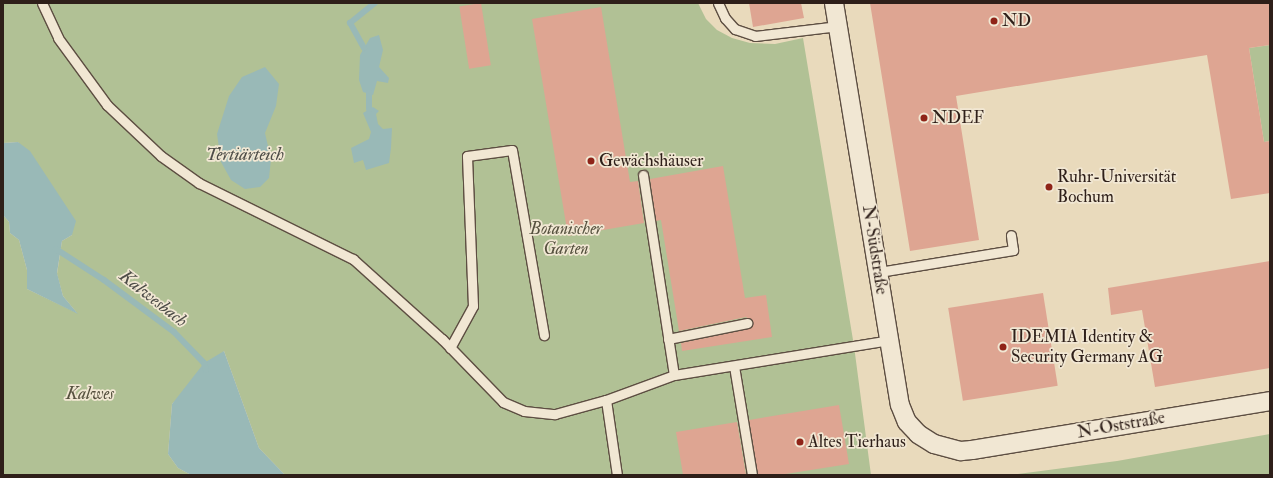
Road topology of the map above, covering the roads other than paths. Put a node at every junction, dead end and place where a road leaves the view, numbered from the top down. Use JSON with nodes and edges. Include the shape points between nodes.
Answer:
{"nodes":[{"id":1,"x":42,"y":3,"type":"edge"},
{"id":2,"x":718,"y":3,"type":"edge"},
{"id":3,"x":834,"y":3,"type":"edge"},
{"id":4,"x":838,"y":26,"type":"junction"},
{"id":5,"x":643,"y":175,"type":"dead end"},
{"id":6,"x":1011,"y":235,"type":"dead end"},
{"id":7,"x":879,"y":272,"type":"junction"},
{"id":8,"x":747,"y":323,"type":"dead end"},
{"id":9,"x":544,"y":335,"type":"dead end"},
{"id":10,"x":668,"y":339,"type":"junction"},
{"id":11,"x":889,"y":340,"type":"junction"},
{"id":12,"x":450,"y":348,"type":"junction"},
{"id":13,"x":734,"y":366,"type":"junction"},
{"id":14,"x":674,"y":375,"type":"junction"},
{"id":15,"x":606,"y":400,"type":"junction"},
{"id":16,"x":1270,"y":401,"type":"edge"},
{"id":17,"x":972,"y":450,"type":"joint"},
{"id":18,"x":618,"y":475,"type":"edge"},
{"id":19,"x":752,"y":475,"type":"edge"}],
"edges":[{"from":1,"to":12,"type":"lane","via":[[58,38],[107,105],[161,156],[199,183],[353,259]]},
{"from":2,"to":4,"type":"lane","via":[[725,18],[735,29],[755,36]]},
{"from":3,"to":4,"type":"street","name":"N-Südstraße"},
{"from":4,"to":7,"type":"street","name":"N-Südstraße"},
{"from":5,"to":10,"type":"lane"},
{"from":6,"to":7,"type":"lane","via":[[1014,250]]},
{"from":7,"to":11,"type":"street","name":"N-Südstraße"},
{"from":8,"to":10,"type":"lane"},
{"from":9,"to":12,"type":"lane","via":[[512,150],[468,156],[473,306]]},
{"from":10,"to":14,"type":"lane"},
{"from":11,"to":13,"type":"lane"},
{"from":11,"to":17,"type":"street","name":"N-Südstraße","via":[[900,405],[907,422],[918,434],[934,444],[961,451]]},
{"from":12,"to":15,"type":"lane","via":[[503,402],[524,411],[555,414]]},
{"from":13,"to":14,"type":"lane"},
{"from":13,"to":19,"type":"lane"},
{"from":14,"to":15,"type":"lane"},
{"from":15,"to":18,"type":"lane"},
{"from":16,"to":17,"type":"street","name":"N-Oststraße"}]}
